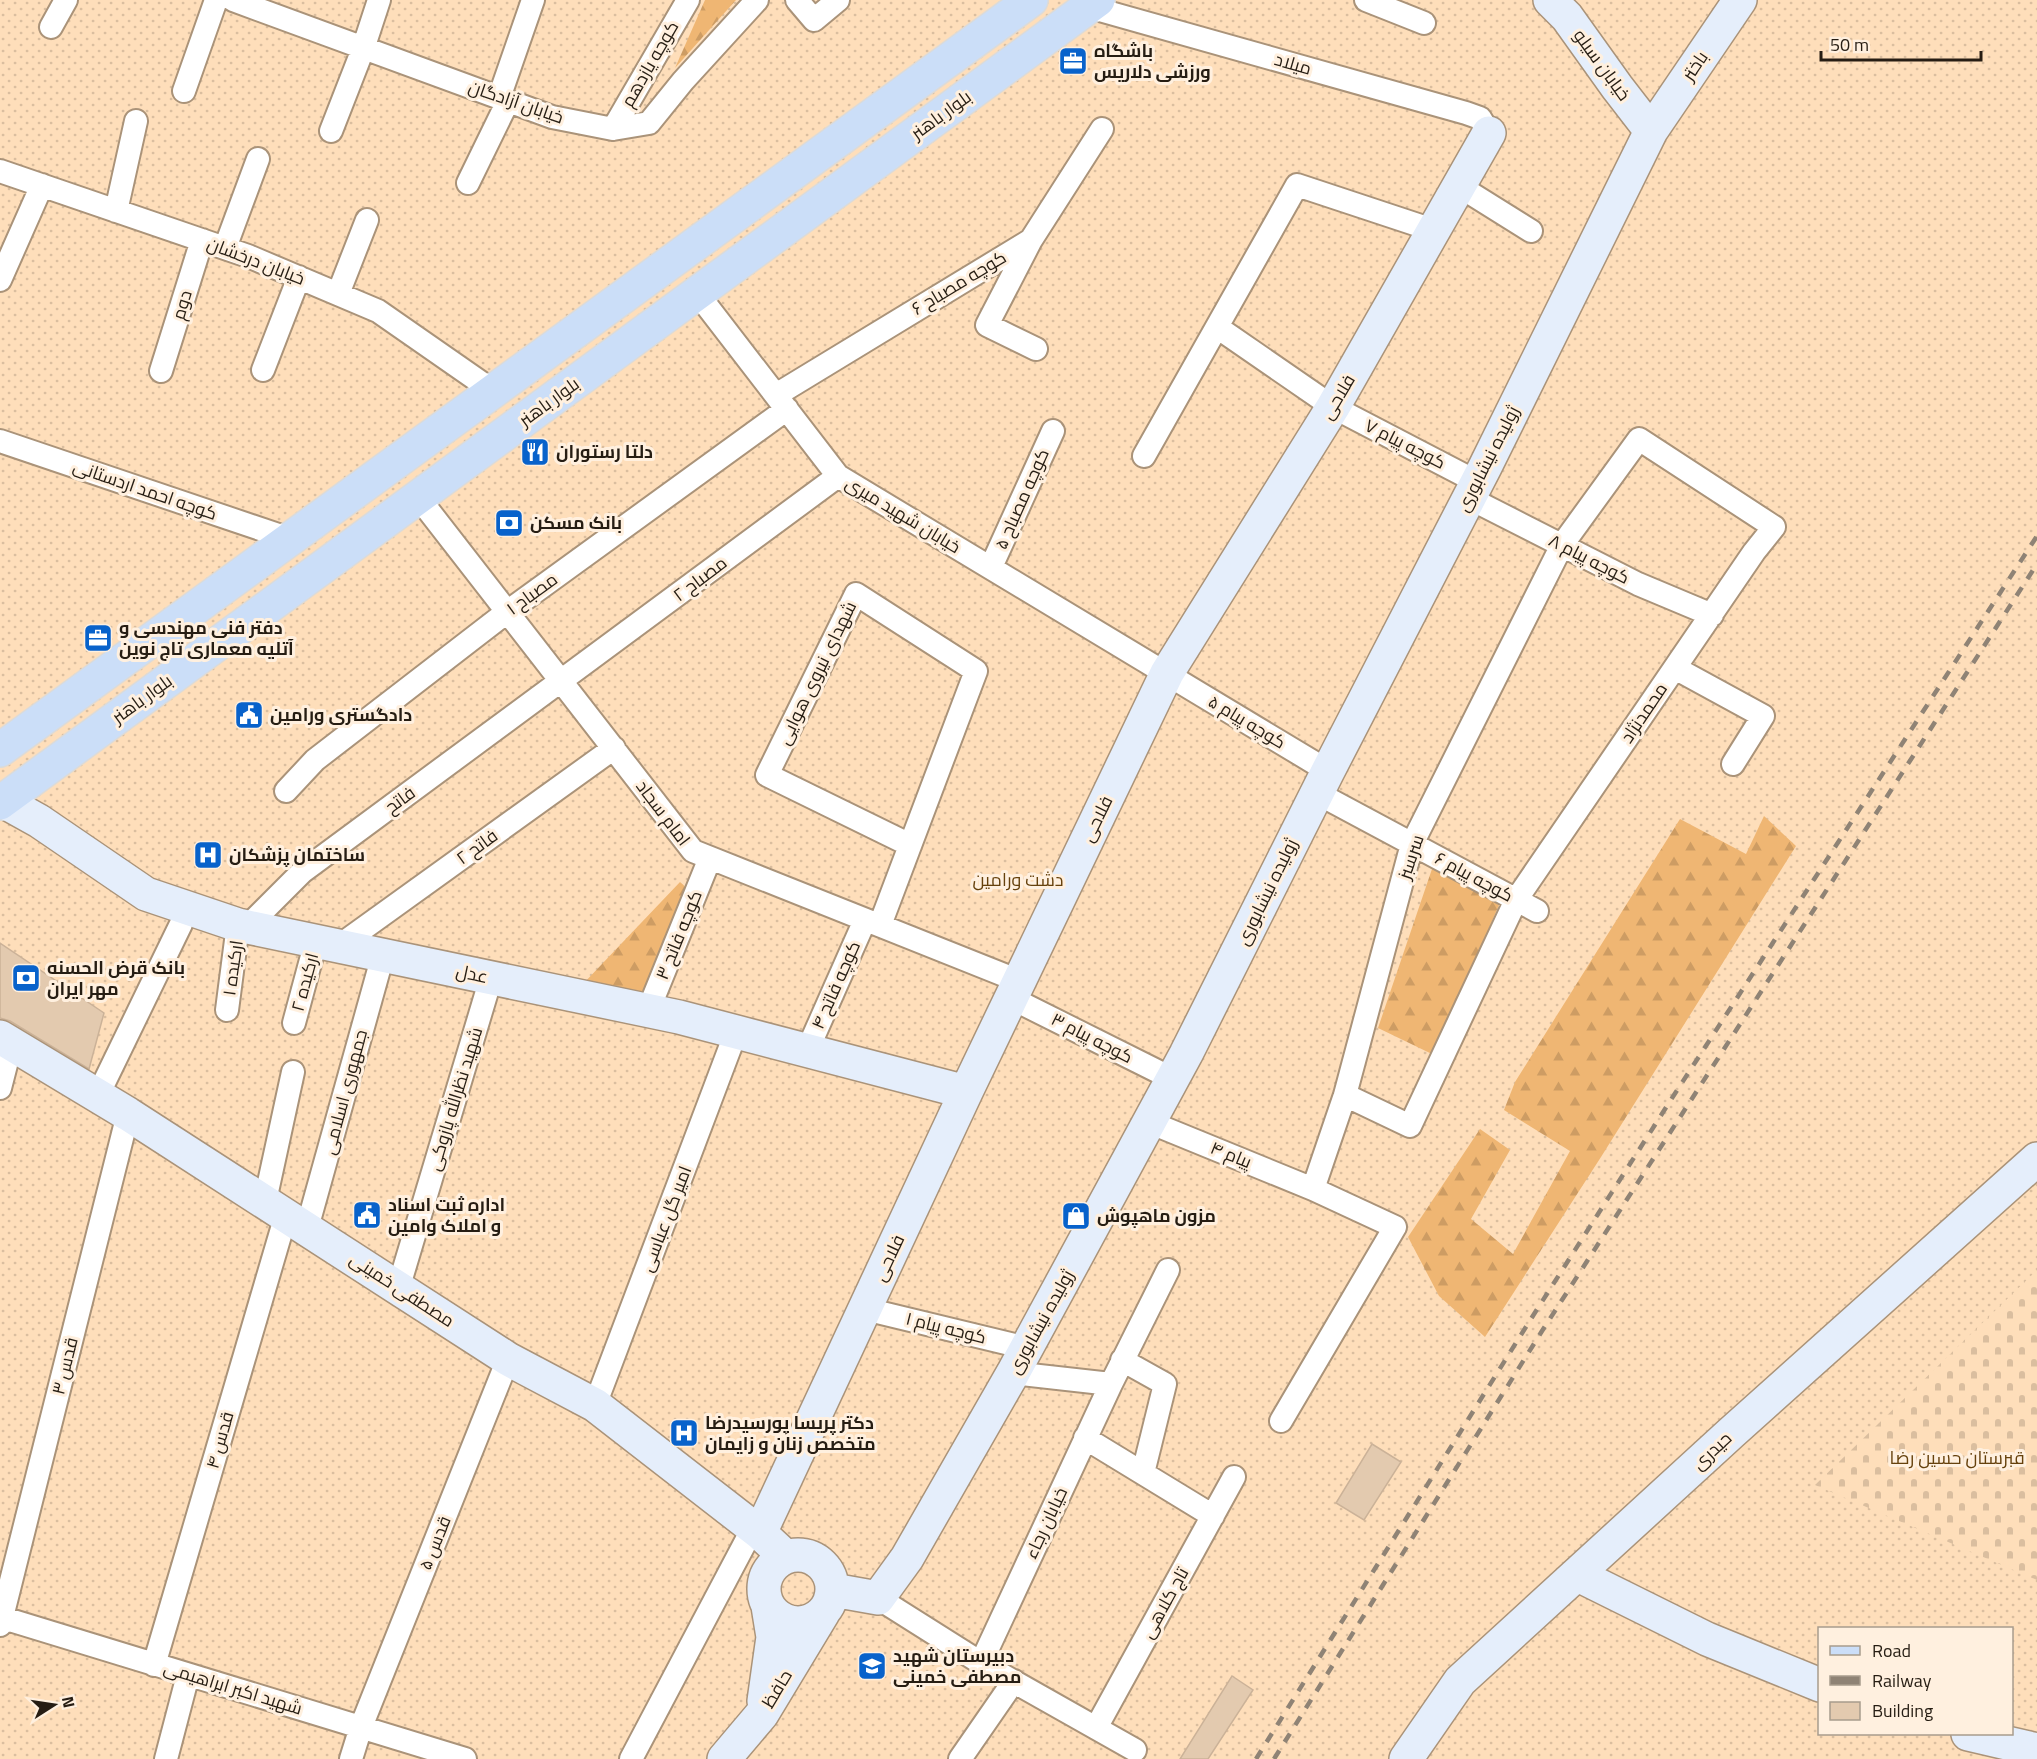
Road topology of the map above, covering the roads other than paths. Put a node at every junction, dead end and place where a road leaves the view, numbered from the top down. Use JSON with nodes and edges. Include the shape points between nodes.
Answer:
{"nodes":[{"id":1,"x":66,"y":0,"type":"edge"},
{"id":2,"x":216,"y":0,"type":"edge"},
{"id":3,"x":233,"y":0,"type":"edge"},
{"id":4,"x":379,"y":0,"type":"edge"},
{"id":5,"x":533,"y":0,"type":"edge"},
{"id":6,"x":688,"y":0,"type":"edge"},
{"id":7,"x":757,"y":0,"type":"edge"},
{"id":8,"x":796,"y":0,"type":"edge"},
{"id":9,"x":838,"y":0,"type":"edge"},
{"id":10,"x":1031,"y":0,"type":"edge"},
{"id":11,"x":1366,"y":0,"type":"edge"},
{"id":12,"x":1550,"y":0,"type":"edge"},
{"id":13,"x":1740,"y":0,"type":"edge"},
{"id":14,"x":1093,"y":3,"type":"edge"},
{"id":15,"x":1424,"y":23,"type":"dead end"},
{"id":16,"x":51,"y":27,"type":"dead end"},
{"id":17,"x":363,"y":49,"type":"junction"},
{"id":18,"x":184,"y":91,"type":"dead end"},
{"id":19,"x":503,"y":99,"type":"junction"},
{"id":20,"x":136,"y":121,"type":"dead end"},
{"id":21,"x":613,"y":129,"type":"junction"},
{"id":22,"x":1102,"y":129,"type":"dead end"},
{"id":23,"x":331,"y":131,"type":"dead end"},
{"id":24,"x":1651,"y":131,"type":"junction"},
{"id":25,"x":1489,"y":133,"type":"joint"},
{"id":26,"x":258,"y":159,"type":"dead end"},
{"id":27,"x":0,"y":171,"type":"edge"},
{"id":28,"x":468,"y":183,"type":"dead end"},
{"id":29,"x":42,"y":185,"type":"junction"},
{"id":30,"x":1459,"y":186,"type":"junction"},
{"id":31,"x":116,"y":210,"type":"junction"},
{"id":32,"x":367,"y":220,"type":"dead end"},
{"id":33,"x":1434,"y":230,"type":"junction"},
{"id":34,"x":1531,"y":231,"type":"dead end"},
{"id":35,"x":202,"y":240,"type":"junction"},
{"id":36,"x":1031,"y":240,"type":"junction"},
{"id":37,"x":225,"y":248,"type":"junction"},
{"id":38,"x":299,"y":277,"type":"junction"},
{"id":39,"x":0,"y":280,"type":"edge"},
{"id":40,"x":697,"y":293,"type":"junction"},
{"id":41,"x":338,"y":294,"type":"junction"},
{"id":42,"x":1217,"y":327,"type":"junction"},
{"id":43,"x":1036,"y":349,"type":"dead end"},
{"id":44,"x":161,"y":370,"type":"dead end"},
{"id":45,"x":263,"y":370,"type":"dead end"},
{"id":46,"x":493,"y":391,"type":"junction"},
{"id":47,"x":781,"y":402,"type":"junction"},
{"id":48,"x":1333,"y":407,"type":"junction"},
{"id":49,"x":1053,"y":431,"type":"dead end"},
{"id":50,"x":0,"y":441,"type":"edge"},
{"id":51,"x":1144,"y":456,"type":"dead end"},
{"id":52,"x":838,"y":476,"type":"junction"},
{"id":53,"x":1473,"y":490,"type":"junction"},
{"id":54,"x":418,"y":497,"type":"junction"},
{"id":55,"x":1773,"y":527,"type":"joint"},
{"id":56,"x":290,"y":539,"type":"junction"},
{"id":57,"x":1562,"y":545,"type":"junction"},
{"id":58,"x":991,"y":567,"type":"junction"},
{"id":59,"x":507,"y":612,"type":"junction"},
{"id":60,"x":1712,"y":615,"type":"junction"},
{"id":61,"x":1676,"y":668,"type":"junction"},
{"id":62,"x":1167,"y":673,"type":"junction"},
{"id":63,"x":561,"y":682,"type":"junction"},
{"id":64,"x":614,"y":748,"type":"junction"},
{"id":65,"x":0,"y":750,"type":"edge"},
{"id":66,"x":1733,"y":764,"type":"dead end"},
{"id":67,"x":1322,"y":782,"type":"junction"},
{"id":68,"x":286,"y":791,"type":"dead end"},
{"id":69,"x":2,"y":802,"type":"edge"},
{"id":70,"x":910,"y":844,"type":"junction"},
{"id":71,"x":1412,"y":844,"type":"junction"},
{"id":72,"x":710,"y":858,"type":"junction"},
{"id":73,"x":1516,"y":900,"type":"junction"},
{"id":74,"x":1537,"y":911,"type":"dead end"},
{"id":75,"x":873,"y":923,"type":"junction"},
{"id":76,"x":181,"y":924,"type":"dead end"},
{"id":77,"x":243,"y":926,"type":"junction"},
{"id":78,"x":328,"y":944,"type":"junction"},
{"id":79,"x":383,"y":955,"type":"junction"},
{"id":80,"x":491,"y":978,"type":"junction"},
{"id":81,"x":1015,"y":989,"type":"junction"},
{"id":82,"x":227,"y":1010,"type":"dead end"},
{"id":83,"x":648,"y":1011,"type":"junction"},
{"id":84,"x":294,"y":1023,"type":"dead end"},
{"id":85,"x":736,"y":1032,"type":"junction"},
{"id":86,"x":4,"y":1041,"type":"edge"},
{"id":87,"x":807,"y":1051,"type":"junction"},
{"id":88,"x":293,"y":1072,"type":"dead end"},
{"id":89,"x":1173,"y":1079,"type":"junction"},
{"id":90,"x":0,"y":1088,"type":"edge"},
{"id":91,"x":966,"y":1092,"type":"junction"},
{"id":92,"x":98,"y":1095,"type":"junction"},
{"id":93,"x":1345,"y":1095,"type":"junction"},
{"id":94,"x":128,"y":1114,"type":"junction"},
{"id":95,"x":1149,"y":1122,"type":"junction"},
{"id":96,"x":2037,"y":1159,"type":"edge"},
{"id":97,"x":1313,"y":1189,"type":"junction"},
{"id":98,"x":286,"y":1215,"type":"junction"},
{"id":99,"x":1168,"y":1270,"type":"dead end"},
{"id":100,"x":398,"y":1289,"type":"junction"},
{"id":101,"x":865,"y":1309,"type":"junction"},
{"id":102,"x":508,"y":1359,"type":"junction"},
{"id":103,"x":1122,"y":1360,"type":"junction"},
{"id":104,"x":1020,"y":1361,"type":"junction"},
{"id":105,"x":1111,"y":1384,"type":"junction"},
{"id":106,"x":595,"y":1405,"type":"junction"},
{"id":107,"x":1281,"y":1421,"type":"dead end"},
{"id":108,"x":1085,"y":1438,"type":"junction"},
{"id":109,"x":1143,"y":1473,"type":"junction"},
{"id":110,"x":1234,"y":1477,"type":"dead end"},
{"id":111,"x":1213,"y":1516,"type":"junction"},
{"id":112,"x":756,"y":1531,"type":"junction"},
{"id":113,"x":786,"y":1557,"type":"junction"},
{"id":114,"x":1578,"y":1575,"type":"junction"},
{"id":115,"x":878,"y":1598,"type":"junction"},
{"id":116,"x":828,"y":1602,"type":"junction"},
{"id":117,"x":768,"y":1606,"type":"junction"},
{"id":118,"x":1,"y":1620,"type":"edge"},
{"id":119,"x":981,"y":1662,"type":"junction"},
{"id":120,"x":154,"y":1665,"type":"junction"},
{"id":121,"x":188,"y":1675,"type":"junction"},
{"id":122,"x":1014,"y":1682,"type":"junction"},
{"id":123,"x":1818,"y":1684,"type":"edge"},
{"id":124,"x":762,"y":1714,"type":"junction"},
{"id":125,"x":361,"y":1727,"type":"junction"},
{"id":126,"x":1096,"y":1728,"type":"junction"},
{"id":127,"x":1972,"y":1735,"type":"edge"},
{"id":128,"x":1135,"y":1750,"type":"dead end"},
{"id":129,"x":2037,"y":1750,"type":"edge"},
{"id":130,"x":166,"y":1759,"type":"edge"},
{"id":131,"x":351,"y":1759,"type":"edge"},
{"id":132,"x":465,"y":1759,"type":"edge"},
{"id":133,"x":631,"y":1759,"type":"edge"},
{"id":134,"x":724,"y":1759,"type":"edge"},
{"id":135,"x":960,"y":1759,"type":"edge"},
{"id":136,"x":1406,"y":1759,"type":"edge"}],
"edges":[{"from":1,"to":16,"type":"street"},
{"from":2,"to":18,"type":"street"},
{"from":3,"to":17,"type":"street","name":"خیابان آزادگان"},
{"from":4,"to":17,"type":"street"},
{"from":5,"to":19,"type":"street"},
{"from":6,"to":21,"type":"street","name":"کوچه یازدهم"},
{"from":7,"to":21,"type":"street","name":"خیابان آزادگان","via":[[649,123]]},
{"from":8,"to":9,"type":"street","via":[[814,20]]},
{"from":10,"to":46,"type":"main road"},
{"from":11,"to":15,"type":"street"},
{"from":12,"to":24,"type":"main road","name":"خیابان سیلو","via":[[1567,17]]},
{"from":13,"to":24,"type":"main road","name":"باختر"},
{"from":14,"to":25,"type":"street","name":"میلاد","via":[[1466,113],[1480,118]]},
{"from":14,"to":40,"type":"main road","name":"بلوار باهنر"},
{"from":17,"to":19,"type":"street","name":"خیابان آزادگان"},
{"from":17,"to":23,"type":"street"},
{"from":19,"to":21,"type":"street","name":"خیابان آزادگان","via":[[552,117]]},
{"from":19,"to":28,"type":"street"},
{"from":20,"to":31,"type":"street"},
{"from":22,"to":36,"type":"street","name":"کوچه مصباح ۶"},
{"from":24,"to":53,"type":"main road","name":"ژولیده نیشابوری"},
{"from":25,"to":30,"type":"main road","name":"فلاحی"},
{"from":26,"to":37,"type":"street"},
{"from":27,"to":29,"type":"street","name":"خیابان درخشان"},
{"from":29,"to":31,"type":"street","name":"خیابان درخشان"},
{"from":29,"to":39,"type":"street"},
{"from":30,"to":33,"type":"main road","name":"فلاحی"},
{"from":30,"to":34,"type":"street"},
{"from":31,"to":35,"type":"street","name":"خیابان درخشان"},
{"from":32,"to":41,"type":"street"},
{"from":33,"to":42,"type":"street","via":[[1297,185]]},
{"from":33,"to":48,"type":"main road","name":"فلاحی"},
{"from":35,"to":37,"type":"street","name":"خیابان درخشان"},
{"from":35,"to":44,"type":"street","name":"دوم"},
{"from":36,"to":43,"type":"street","via":[[987,325]]},
{"from":36,"to":47,"type":"street","name":"کوچه مصباح ۶"},
{"from":37,"to":38,"type":"street","name":"خیابان درخشان"},
{"from":38,"to":41,"type":"street","name":"خیابان درخشان"},
{"from":38,"to":45,"type":"street"},
{"from":40,"to":47,"type":"street","name":"خیابان شهید میری"},
{"from":40,"to":54,"type":"main road","name":"بلوار باهنر"},
{"from":41,"to":46,"type":"street","name":"خیابان درخشان","via":[[378,311]]},
{"from":42,"to":48,"type":"street","name":"کوچه پیام ۷"},
{"from":42,"to":51,"type":"street"},
{"from":46,"to":56,"type":"main road"},
{"from":47,"to":52,"type":"street","name":"خیابان شهید میری"},
{"from":47,"to":59,"type":"street","name":"مصباح ۱"},
{"from":48,"to":53,"type":"street","name":"کوچه پیام ۷"},
{"from":48,"to":62,"type":"main road","name":"فلاحی"},
{"from":49,"to":58,"type":"street","name":"کوچه مصباح ۵"},
{"from":50,"to":56,"type":"street","name":"کوچه احمد اردستانی"},
{"from":52,"to":58,"type":"street","name":"خیابان شهید میری"},
{"from":52,"to":63,"type":"street","name":"مصباح ۲"},
{"from":53,"to":57,"type":"street","name":"کوچه پیام ۸"},
{"from":53,"to":67,"type":"main road","name":"ژولیده نیشابوری"},
{"from":54,"to":59,"type":"street","name":"امام سجاد"},
{"from":54,"to":69,"type":"main road","name":"بلوار باهنر"},
{"from":55,"to":57,"type":"street","name":"سرسبز","via":[[1639,439]]},
{"from":55,"to":60,"type":"street","name":"محمدنژاد"},
{"from":56,"to":65,"type":"main road"},
{"from":57,"to":60,"type":"street","name":"کوچه پیام ۸","via":[[1638,584]]},
{"from":57,"to":71,"type":"street","name":"سرسبز"},
{"from":58,"to":62,"type":"street","name":"خیابان شهید میری"},
{"from":59,"to":63,"type":"street","name":"امام سجاد"},
{"from":59,"to":68,"type":"street","name":"مصباح ۱","via":[[315,760]]},
{"from":60,"to":61,"type":"street","name":"محمدنژاد"},
{"from":61,"to":66,"type":"street","via":[[1763,716]]},
{"from":61,"to":73,"type":"street","name":"محمدنژاد"},
{"from":62,"to":67,"type":"street","name":"کوچه پیام ۵"},
{"from":62,"to":81,"type":"main road","name":"فلاحی"},
{"from":63,"to":64,"type":"street","name":"امام سجاد"},
{"from":63,"to":77,"type":"street","name":"فاتح","via":[[302,872]]},
{"from":64,"to":72,"type":"street","name":"امام سجاد","via":[[693,851]]},
{"from":64,"to":78,"type":"street","name":"فاتح ۲"},
{"from":67,"to":71,"type":"street","name":"کوچه پیام ۶"},
{"from":67,"to":89,"type":"main road","name":"ژولیده نیشابوری"},
{"from":69,"to":77,"type":"main road","name":"عدل","via":[[39,821],[146,894]]},
{"from":70,"to":70,"type":"street","name":"شهدای نیروی هوایی","via":[[976,671],[856,594],[767,775]]},
{"from":70,"to":75,"type":"street","name":"شهدای نیروی هوایی"},
{"from":71,"to":73,"type":"street","name":"کوچه پیام ۶"},
{"from":71,"to":93,"type":"street","name":"سرسبز"},
{"from":72,"to":75,"type":"street","name":"امام سجاد"},
{"from":72,"to":83,"type":"street","name":"کوچه فاتح ۳"},
{"from":73,"to":74,"type":"street","name":"کوچه پیام ۶"},
{"from":73,"to":93,"type":"street","name":"محمدنژاد","via":[[1410,1126]]},
{"from":75,"to":81,"type":"street","name":"امام سجاد"},
{"from":75,"to":87,"type":"street","name":"کوچه فاتح ۴"},
{"from":76,"to":92,"type":"street"},
{"from":77,"to":78,"type":"main road","name":"عدل"},
{"from":77,"to":82,"type":"street","name":"ارکیده ۱"},
{"from":78,"to":79,"type":"main road","name":"عدل"},
{"from":78,"to":84,"type":"street","name":"ارکیده ۲"},
{"from":79,"to":80,"type":"main road","name":"عدل"},
{"from":79,"to":98,"type":"street","name":"جمهوری اسلامی"},
{"from":80,"to":83,"type":"main road","name":"عدل"},
{"from":80,"to":100,"type":"street","name":"شهید نظرالله پازوکی"},
{"from":81,"to":89,"type":"street","name":"کوچه پیام ۳"},
{"from":81,"to":91,"type":"main road","name":"فلاحی"},
{"from":83,"to":85,"type":"main road","name":"عدل"},
{"from":85,"to":87,"type":"main road","name":"عدل"},
{"from":85,"to":106,"type":"street","name":"امیر گل عباسی"},
{"from":86,"to":90,"type":"street"},
{"from":86,"to":92,"type":"main road","name":"مصطفی خمینی"},
{"from":87,"to":91,"type":"main road","name":"عدل"},
{"from":88,"to":98,"type":"street"},
{"from":89,"to":95,"type":"main road","name":"ژولیده نیشابوری"},
{"from":91,"to":101,"type":"main road","name":"فلاحی"},
{"from":92,"to":94,"type":"main road","name":"مصطفی خمینی"},
{"from":93,"to":97,"type":"street","name":"سرسبز"},
{"from":94,"to":98,"type":"main road","name":"مصطفی خمینی"},
{"from":94,"to":118,"type":"street","name":"قدس ۳"},
{"from":95,"to":97,"type":"street","name":"پیام ۴"},
{"from":95,"to":104,"type":"main road","name":"ژولیده نیشابوری"},
{"from":96,"to":114,"type":"main road","name":"حیدری"},
{"from":97,"to":107,"type":"street","name":"پیام ۴","via":[[1395,1227]]},
{"from":98,"to":100,"type":"main road","name":"مصطفی خمینی"},
{"from":98,"to":120,"type":"street","name":"قدس ۴"},
{"from":99,"to":103,"type":"street","name":"خیابان رجاء"},
{"from":100,"to":102,"type":"main road","name":"مصطفی خمینی"},
{"from":101,"to":104,"type":"street","name":"کوچه پیام ۱"},
{"from":101,"to":112,"type":"main road","name":"فلاحی"},
{"from":102,"to":106,"type":"main road","name":"مصطفی خمینی"},
{"from":102,"to":125,"type":"street","name":"قدس ۵"},
{"from":103,"to":105,"type":"street","name":"خیابان رجاء"},
{"from":103,"to":109,"type":"street","via":[[1165,1384]]},
{"from":104,"to":105,"type":"street","name":"کوچه پیام ۱"},
{"from":104,"to":115,"type":"main road","name":"ژولیده نیشابوری","via":[[907,1558]]},
{"from":105,"to":108,"type":"street","name":"خیابان رجاء"},
{"from":106,"to":112,"type":"main road","name":"مصطفی خمینی"},
{"from":108,"to":109,"type":"street"},
{"from":108,"to":119,"type":"street","name":"خیابان رجاء"},
{"from":109,"to":111,"type":"street"},
{"from":110,"to":111,"type":"street","name":"تاج کلاهی"},
{"from":111,"to":126,"type":"street","name":"تاج کلاهی"},
{"from":112,"to":113,"type":"main road","name":"مصطفی خمینی"},
{"from":112,"to":133,"type":"street"},
{"from":113,"to":116,"type":"main road","via":[[808,1556],[826,1569],[831,1579]]},
{"from":113,"to":117,"type":"main road","via":[[766,1577],[764,1595]]},
{"from":114,"to":123,"type":"main road","via":[[1707,1640]]},
{"from":114,"to":136,"type":"main road","name":"حیدری","via":[[1460,1681]]},
{"from":115,"to":116,"type":"main road"},
{"from":115,"to":119,"type":"street"},
{"from":116,"to":117,"type":"main road","via":[[815,1620],[794,1624],[775,1615]]},
{"from":116,"to":124,"type":"main road","name":"حافظ"},
{"from":117,"to":124,"type":"main road","via":[[772,1637]]},
{"from":118,"to":120,"type":"street","name":"شهید اکبر ابراهیمی"},
{"from":119,"to":122,"type":"street"},
{"from":120,"to":121,"type":"street","name":"شهید اکبر ابراهیمی"},
{"from":121,"to":125,"type":"street","name":"شهید اکبر ابراهیمی"},
{"from":121,"to":130,"type":"street"},
{"from":122,"to":126,"type":"street"},
{"from":122,"to":135,"type":"street"},
{"from":124,"to":134,"type":"main road","name":"حافظ"},
{"from":125,"to":131,"type":"street","name":"قدس ۵"},
{"from":125,"to":132,"type":"street","name":"شهید اکبر ابراهیمی"},
{"from":126,"to":128,"type":"street"},
{"from":127,"to":129,"type":"main road"}]}
